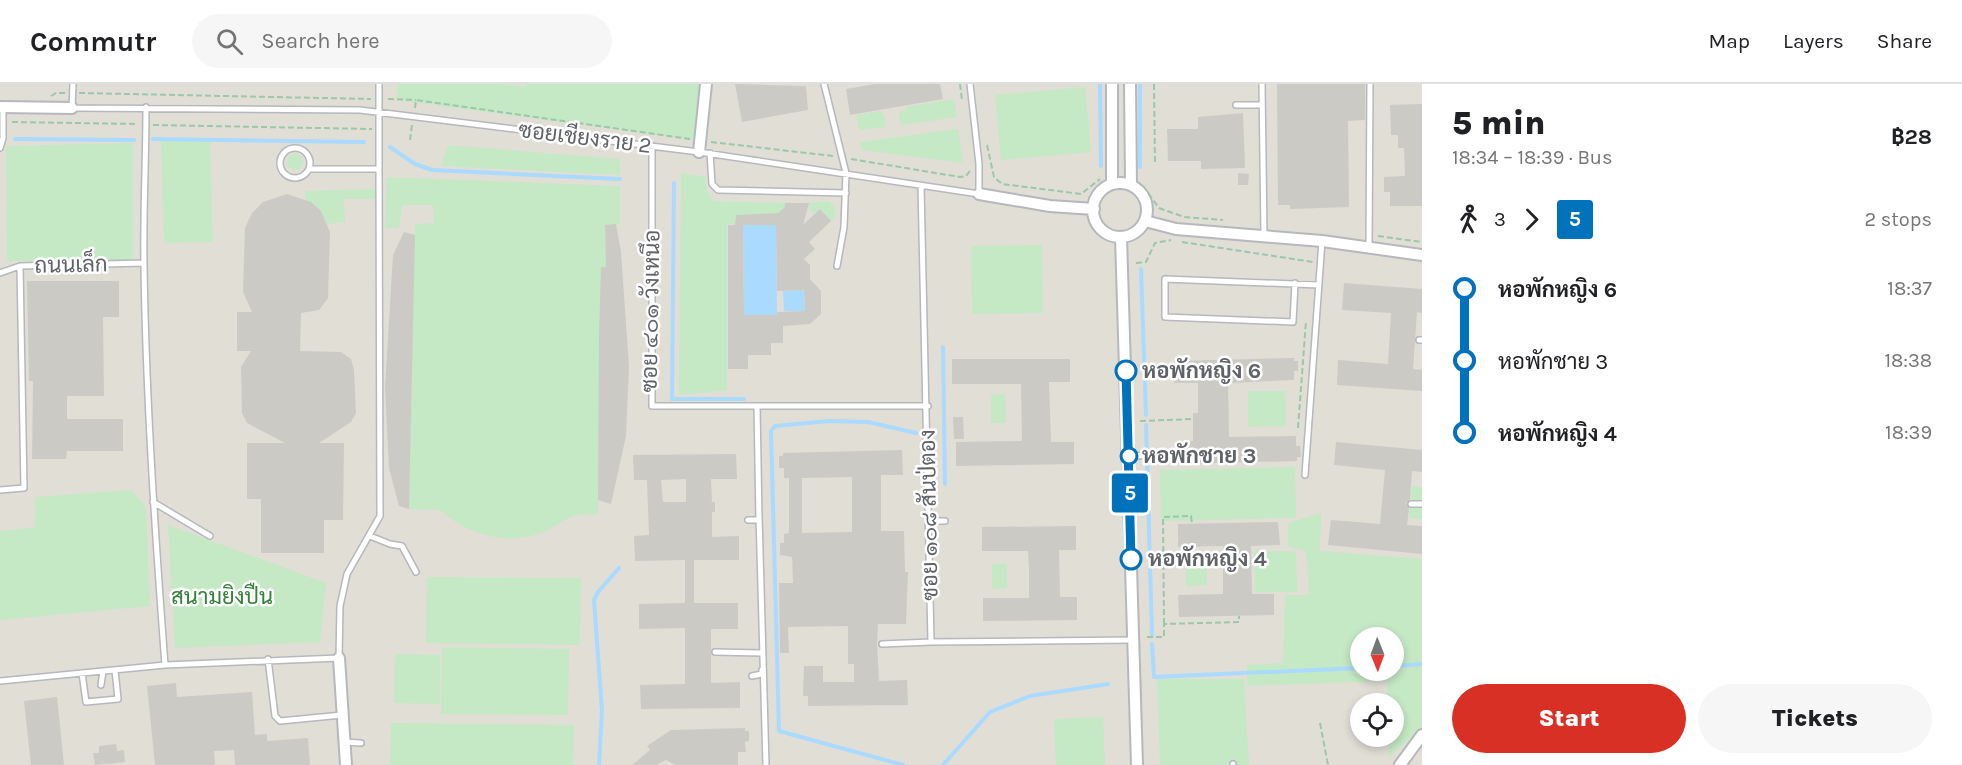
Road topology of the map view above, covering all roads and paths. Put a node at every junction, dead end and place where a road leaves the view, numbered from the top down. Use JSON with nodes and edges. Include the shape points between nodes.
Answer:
{"nodes":[{"id":1,"x":73,"y":84,"type":"edge"},
{"id":2,"x":379,"y":84,"type":"edge"},
{"id":3,"x":706,"y":84,"type":"edge"},
{"id":4,"x":824,"y":84,"type":"edge"},
{"id":5,"x":970,"y":84,"type":"edge"},
{"id":6,"x":1112,"y":84,"type":"edge"},
{"id":7,"x":1130,"y":84,"type":"edge"},
{"id":8,"x":1154,"y":84,"type":"edge"},
{"id":9,"x":1262,"y":84,"type":"edge"},
{"id":10,"x":1370,"y":84,"type":"edge"},
{"id":11,"x":72,"y":93,"type":"junction"},
{"id":12,"x":47,"y":97,"type":"dead end"},
{"id":13,"x":379,"y":99,"type":"junction"},
{"id":14,"x":416,"y":100,"type":"dead end"},
{"id":15,"x":1236,"y":105,"type":"dead end"},
{"id":16,"x":1261,"y":105,"type":"junction"},
{"id":17,"x":146,"y":107,"type":"junction"},
{"id":18,"x":2,"y":108,"type":"edge"},
{"id":19,"x":71,"y":108,"type":"junction"},
{"id":20,"x":379,"y":112,"type":"junction"},
{"id":21,"x":4,"y":122,"type":"junction"},
{"id":22,"x":146,"y":124,"type":"junction"},
{"id":23,"x":374,"y":134,"type":"dead end"},
{"id":24,"x":986,"y":142,"type":"dead end"},
{"id":25,"x":652,"y":146,"type":"junction"},
{"id":26,"x":0,"y":148,"type":"edge"},
{"id":27,"x":704,"y":153,"type":"junction"},
{"id":28,"x":1155,"y":162,"type":"dead end"},
{"id":29,"x":310,"y":169,"type":"junction"},
{"id":30,"x":379,"y":170,"type":"junction"},
{"id":31,"x":846,"y":173,"type":"junction"},
{"id":32,"x":1112,"y":183,"type":"junction"},
{"id":33,"x":1136,"y":184,"type":"junction"},
{"id":34,"x":921,"y":186,"type":"junction"},
{"id":35,"x":846,"y":193,"type":"junction"},
{"id":36,"x":979,"y":194,"type":"junction"},
{"id":37,"x":1081,"y":194,"type":"dead end"},
{"id":38,"x":1094,"y":209,"type":"junction"},
{"id":39,"x":1145,"y":221,"type":"junction"},
{"id":40,"x":1230,"y":221,"type":"dead end"},
{"id":41,"x":1369,"y":235,"type":"junction"},
{"id":42,"x":1122,"y":237,"type":"junction"},
{"id":43,"x":1264,"y":237,"type":"junction"},
{"id":44,"x":1322,"y":241,"type":"junction"},
{"id":45,"x":1422,"y":242,"type":"edge"},
{"id":46,"x":1369,"y":248,"type":"junction"},
{"id":47,"x":1422,"y":255,"type":"edge"},
{"id":48,"x":144,"y":263,"type":"junction"},
{"id":49,"x":1136,"y":263,"type":"dead end"},
{"id":50,"x":1320,"y":263,"type":"junction"},
{"id":51,"x":20,"y":266,"type":"junction"},
{"id":52,"x":837,"y":266,"type":"dead end"},
{"id":53,"x":0,"y":273,"type":"edge"},
{"id":54,"x":1295,"y":283,"type":"junction"},
{"id":55,"x":1319,"y":285,"type":"junction"},
{"id":56,"x":1120,"y":370,"type":"joint"},
{"id":57,"x":756,"y":406,"type":"junction"},
{"id":58,"x":927,"y":406,"type":"junction"},
{"id":59,"x":1193,"y":419,"type":"dead end"},
{"id":60,"x":1140,"y":421,"type":"dead end"},
{"id":61,"x":1129,"y":453,"type":"junction"},
{"id":62,"x":1141,"y":456,"type":"dead end"},
{"id":63,"x":1305,"y":475,"type":"dead end"},
{"id":64,"x":0,"y":490,"type":"edge"},
{"id":65,"x":153,"y":502,"type":"junction"},
{"id":66,"x":1411,"y":504,"type":"dead end"},
{"id":67,"x":1422,"y":504,"type":"edge"},
{"id":68,"x":748,"y":520,"type":"dead end"},
{"id":69,"x":759,"y":520,"type":"junction"},
{"id":70,"x":929,"y":521,"type":"junction"},
{"id":71,"x":945,"y":521,"type":"dead end"},
{"id":72,"x":1192,"y":524,"type":"dead end"},
{"id":73,"x":210,"y":536,"type":"dead end"},
{"id":74,"x":370,"y":536,"type":"junction"},
{"id":75,"x":1129,"y":560,"type":"joint"},
{"id":76,"x":416,"y":572,"type":"dead end"},
{"id":77,"x":1239,"y":616,"type":"dead end"},
{"id":78,"x":1164,"y":624,"type":"junction"},
{"id":79,"x":1147,"y":637,"type":"dead end"},
{"id":80,"x":1134,"y":640,"type":"junction"},
{"id":81,"x":931,"y":642,"type":"junction"},
{"id":82,"x":882,"y":644,"type":"dead end"},
{"id":83,"x":715,"y":652,"type":"dead end"},
{"id":84,"x":761,"y":653,"type":"junction"},
{"id":85,"x":339,"y":658,"type":"junction"},
{"id":86,"x":268,"y":659,"type":"junction"},
{"id":87,"x":165,"y":665,"type":"junction"},
{"id":88,"x":115,"y":670,"type":"junction"},
{"id":89,"x":103,"y":671,"type":"junction"},
{"id":90,"x":82,"y":673,"type":"junction"},
{"id":91,"x":762,"y":674,"type":"junction"},
{"id":92,"x":752,"y":676,"type":"dead end"},
{"id":93,"x":0,"y":681,"type":"edge"},
{"id":94,"x":101,"y":685,"type":"dead end"},
{"id":95,"x":342,"y":716,"type":"junction"},
{"id":96,"x":1320,"y":723,"type":"dead end"},
{"id":97,"x":1420,"y":737,"type":"edge"},
{"id":98,"x":344,"y":742,"type":"junction"},
{"id":99,"x":361,"y":743,"type":"dead end"},
{"id":100,"x":346,"y":765,"type":"edge"},
{"id":101,"x":766,"y":765,"type":"edge"},
{"id":102,"x":1137,"y":765,"type":"edge"},
{"id":103,"x":1328,"y":765,"type":"edge"},
{"id":104,"x":1399,"y":765,"type":"edge"}],
"edges":[{"from":1,"to":11,"type":"lane"},
{"from":2,"to":13,"type":"lane"},
{"from":3,"to":27,"type":"street"},
{"from":4,"to":31,"type":"lane"},
{"from":5,"to":36,"type":"lane","via":[[980,165]]},
{"from":6,"to":32,"type":"street"},
{"from":7,"to":33,"type":"street"},
{"from":8,"to":28,"type":"path"},
{"from":9,"to":16,"type":"lane"},
{"from":10,"to":41,"type":"lane"},
{"from":11,"to":12,"type":"path"},
{"from":11,"to":13,"type":"path"},
{"from":11,"to":19,"type":"lane"},
{"from":13,"to":14,"type":"path"},
{"from":13,"to":20,"type":"lane"},
{"from":15,"to":16,"type":"lane"},
{"from":16,"to":43,"type":"lane"},
{"from":17,"to":19,"type":"lane"},
{"from":17,"to":20,"type":"lane","name":"ซอยเชียงราย 2"},
{"from":17,"to":22,"type":"lane"},
{"from":18,"to":19,"type":"street"},
{"from":18,"to":21,"type":"lane"},
{"from":20,"to":25,"type":"lane","name":"ซอยเชียงราย 2"},
{"from":20,"to":30,"type":"lane"},
{"from":21,"to":22,"type":"path"},
{"from":21,"to":26,"type":"lane"},
{"from":22,"to":23,"type":"path","via":[[371,128]]},
{"from":22,"to":48,"type":"lane"},
{"from":24,"to":37,"type":"path","via":[[994,177],[1002,184]]},
{"from":25,"to":27,"type":"lane","name":"ซอยเชียงราย 2"},
{"from":25,"to":57,"type":"lane","name":"ซอย ๔๐๑ วังเหนึอ","via":[[650,403]]},
{"from":27,"to":31,"type":"lane","name":"ซอยเชียงราย 2"},
{"from":27,"to":35,"type":"lane","via":[[712,184],[718,190]]},
{"from":29,"to":29,"type":"lane","via":[[305,175],[289,178],[283,173],[280,157],[292,147],[301,148],[307,153]]},
{"from":29,"to":30,"type":"lane"},
{"from":30,"to":74,"type":"lane","via":[[381,492],[380,516]]},
{"from":31,"to":34,"type":"lane","name":"ซอยเชียงราย 2"},
{"from":31,"to":35,"type":"lane"},
{"from":32,"to":33,"type":"street"},
{"from":32,"to":38,"type":"street","via":[[1102,190]]},
{"from":33,"to":39,"type":"street","via":[[1147,206]]},
{"from":33,"to":40,"type":"path","via":[[1158,208],[1184,217]]},
{"from":34,"to":36,"type":"lane","name":"ซอยเชียงราย 2"},
{"from":34,"to":58,"type":"lane","name":"ซอย ๑๐๘ สันป่ตอง"},
{"from":35,"to":52,"type":"lane"},
{"from":36,"to":38,"type":"street","name":"ซอยเชียงราย 2"},
{"from":38,"to":42,"type":"street","via":[[1094,217],[1104,231]]},
{"from":39,"to":42,"type":"street","via":[[1135,233]]},
{"from":39,"to":43,"type":"street","via":[[1176,229]]},
{"from":41,"to":45,"type":"path"},
{"from":41,"to":46,"type":"lane"},
{"from":42,"to":56,"type":"street"},
{"from":43,"to":44,"type":"street"},
{"from":44,"to":46,"type":"street"},
{"from":44,"to":50,"type":"lane"},
{"from":46,"to":47,"type":"street"},
{"from":48,"to":51,"type":"lane","name":"ถนนเล็ก"},
{"from":48,"to":65,"type":"lane"},
{"from":49,"to":50,"type":"path","via":[[1146,262],[1155,243],[1170,240]]},
{"from":50,"to":55,"type":"lane"},
{"from":51,"to":53,"type":"lane","name":"ถนนเล็ก"},
{"from":51,"to":64,"type":"lane","via":[[24,488]]},
{"from":54,"to":54,"type":"lane","via":[[1165,279],[1166,317],[1293,322]]},
{"from":54,"to":55,"type":"lane"},
{"from":55,"to":63,"type":"lane"},
{"from":56,"to":61,"type":"lane"},
{"from":57,"to":58,"type":"lane","name":"ซอย ๔๐๑ วังเหนึอ"},
{"from":57,"to":69,"type":"lane"},
{"from":58,"to":70,"type":"lane","name":"ซอย ๑๐๘ สันป่ตอง"},
{"from":59,"to":60,"type":"path"},
{"from":61,"to":62,"type":"lane"},
{"from":61,"to":75,"type":"street"},
{"from":65,"to":73,"type":"lane"},
{"from":65,"to":87,"type":"lane"},
{"from":66,"to":67,"type":"lane"},
{"from":68,"to":69,"type":"lane"},
{"from":69,"to":84,"type":"lane"},
{"from":69,"to":91,"type":"lane"},
{"from":70,"to":71,"type":"lane"},
{"from":70,"to":81,"type":"lane","name":"ซอย ๑๐๘ สันป่ตอง"},
{"from":72,"to":78,"type":"path","via":[[1191,516],[1163,517]]},
{"from":74,"to":76,"type":"lane","via":[[402,546]]},
{"from":74,"to":85,"type":"lane","via":[[347,574],[340,606]]},
{"from":75,"to":80,"type":"lane"},
{"from":77,"to":78,"type":"path","via":[[1239,622]]},
{"from":78,"to":79,"type":"path","via":[[1164,637]]},
{"from":80,"to":81,"type":"lane"},
{"from":80,"to":102,"type":"lane"},
{"from":80,"to":102,"type":"street"},
{"from":81,"to":82,"type":"lane"},
{"from":83,"to":84,"type":"lane"},
{"from":84,"to":91,"type":"lane"},
{"from":85,"to":86,"type":"lane"},
{"from":85,"to":95,"type":"street"},
{"from":86,"to":87,"type":"lane"},
{"from":86,"to":88,"type":"lane"},
{"from":86,"to":95,"type":"lane","via":[[275,716],[280,721]]},
{"from":87,"to":88,"type":"lane"},
{"from":88,"to":89,"type":"lane"},
{"from":88,"to":90,"type":"lane","via":[[118,699],[86,702]]},
{"from":89,"to":90,"type":"lane"},
{"from":89,"to":94,"type":"lane"},
{"from":90,"to":93,"type":"lane"},
{"from":91,"to":92,"type":"lane"},
{"from":91,"to":101,"type":"lane"},
{"from":95,"to":98,"type":"lane"},
{"from":96,"to":103,"type":"path"},
{"from":97,"to":104,"type":"lane"},
{"from":98,"to":99,"type":"lane"},
{"from":98,"to":100,"type":"lane"}]}
